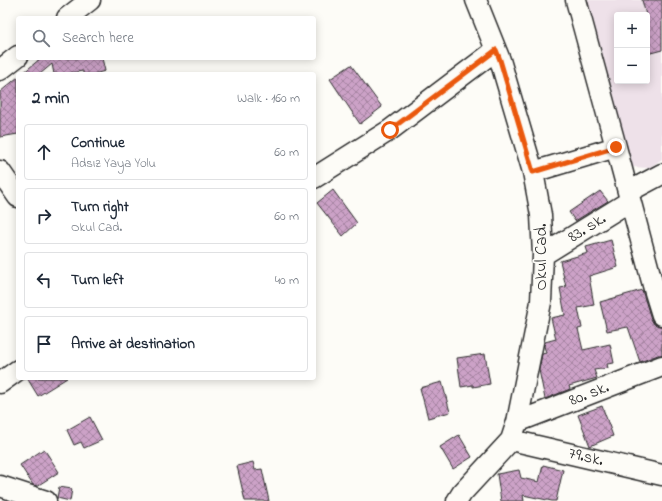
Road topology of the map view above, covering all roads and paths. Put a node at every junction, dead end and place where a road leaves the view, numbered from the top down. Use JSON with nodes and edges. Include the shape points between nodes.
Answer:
{"nodes":[{"id":1,"x":90,"y":0,"type":"edge"},
{"id":2,"x":476,"y":0,"type":"edge"},
{"id":3,"x":576,"y":0,"type":"edge"},
{"id":4,"x":70,"y":16,"type":"edge"},
{"id":5,"x":496,"y":50,"type":"junction"},
{"id":6,"x":16,"y":58,"type":"edge"},
{"id":7,"x":0,"y":70,"type":"edge"},
{"id":8,"x":616,"y":147,"type":"junction"},
{"id":9,"x":0,"y":171,"type":"edge"},
{"id":10,"x":533,"y":172,"type":"junction"},
{"id":11,"x":662,"y":174,"type":"edge"},
{"id":12,"x":316,"y":177,"type":"edge"},
{"id":13,"x":16,"y":194,"type":"edge"},
{"id":14,"x":629,"y":197,"type":"junction"},
{"id":15,"x":543,"y":255,"type":"junction"},
{"id":16,"x":658,"y":288,"type":"edge"},
{"id":17,"x":662,"y":315,"type":"edge"},
{"id":18,"x":662,"y":366,"type":"edge"},
{"id":19,"x":16,"y":371,"type":"edge"},
{"id":20,"x":0,"y":383,"type":"edge"},
{"id":21,"x":514,"y":431,"type":"junction"},
{"id":22,"x":662,"y":475,"type":"edge"},
{"id":23,"x":0,"y":486,"type":"edge"},
{"id":24,"x":46,"y":501,"type":"edge"},
{"id":25,"x":457,"y":501,"type":"edge"}],
"edges":[{"from":1,"to":4,"type":"street"},
{"from":2,"to":5,"type":"street","name":"Okul Cad."},
{"from":3,"to":8,"type":"street"},
{"from":5,"to":10,"type":"street","name":"Okul Cad."},
{"from":5,"to":12,"type":"street","via":[[390,130]]},
{"from":6,"to":7,"type":"street"},
{"from":8,"to":10,"type":"street"},
{"from":8,"to":14,"type":"street"},
{"from":9,"to":13,"type":"street"},
{"from":10,"to":15,"type":"street","name":"Okul Cad.","via":[[541,215]]},
{"from":11,"to":14,"type":"street","name":"83. sk."},
{"from":14,"to":15,"type":"street","name":"83. sk."},
{"from":14,"to":16,"type":"street"},
{"from":15,"to":21,"type":"street","name":"Okul Cad.","via":[[541,302]]},
{"from":16,"to":17,"type":"street"},
{"from":18,"to":21,"type":"street","name":"80. sk."},
{"from":19,"to":20,"type":"street"},
{"from":21,"to":22,"type":"street","name":"79.sk."},
{"from":21,"to":25,"type":"street"},
{"from":23,"to":24,"type":"street"}]}
